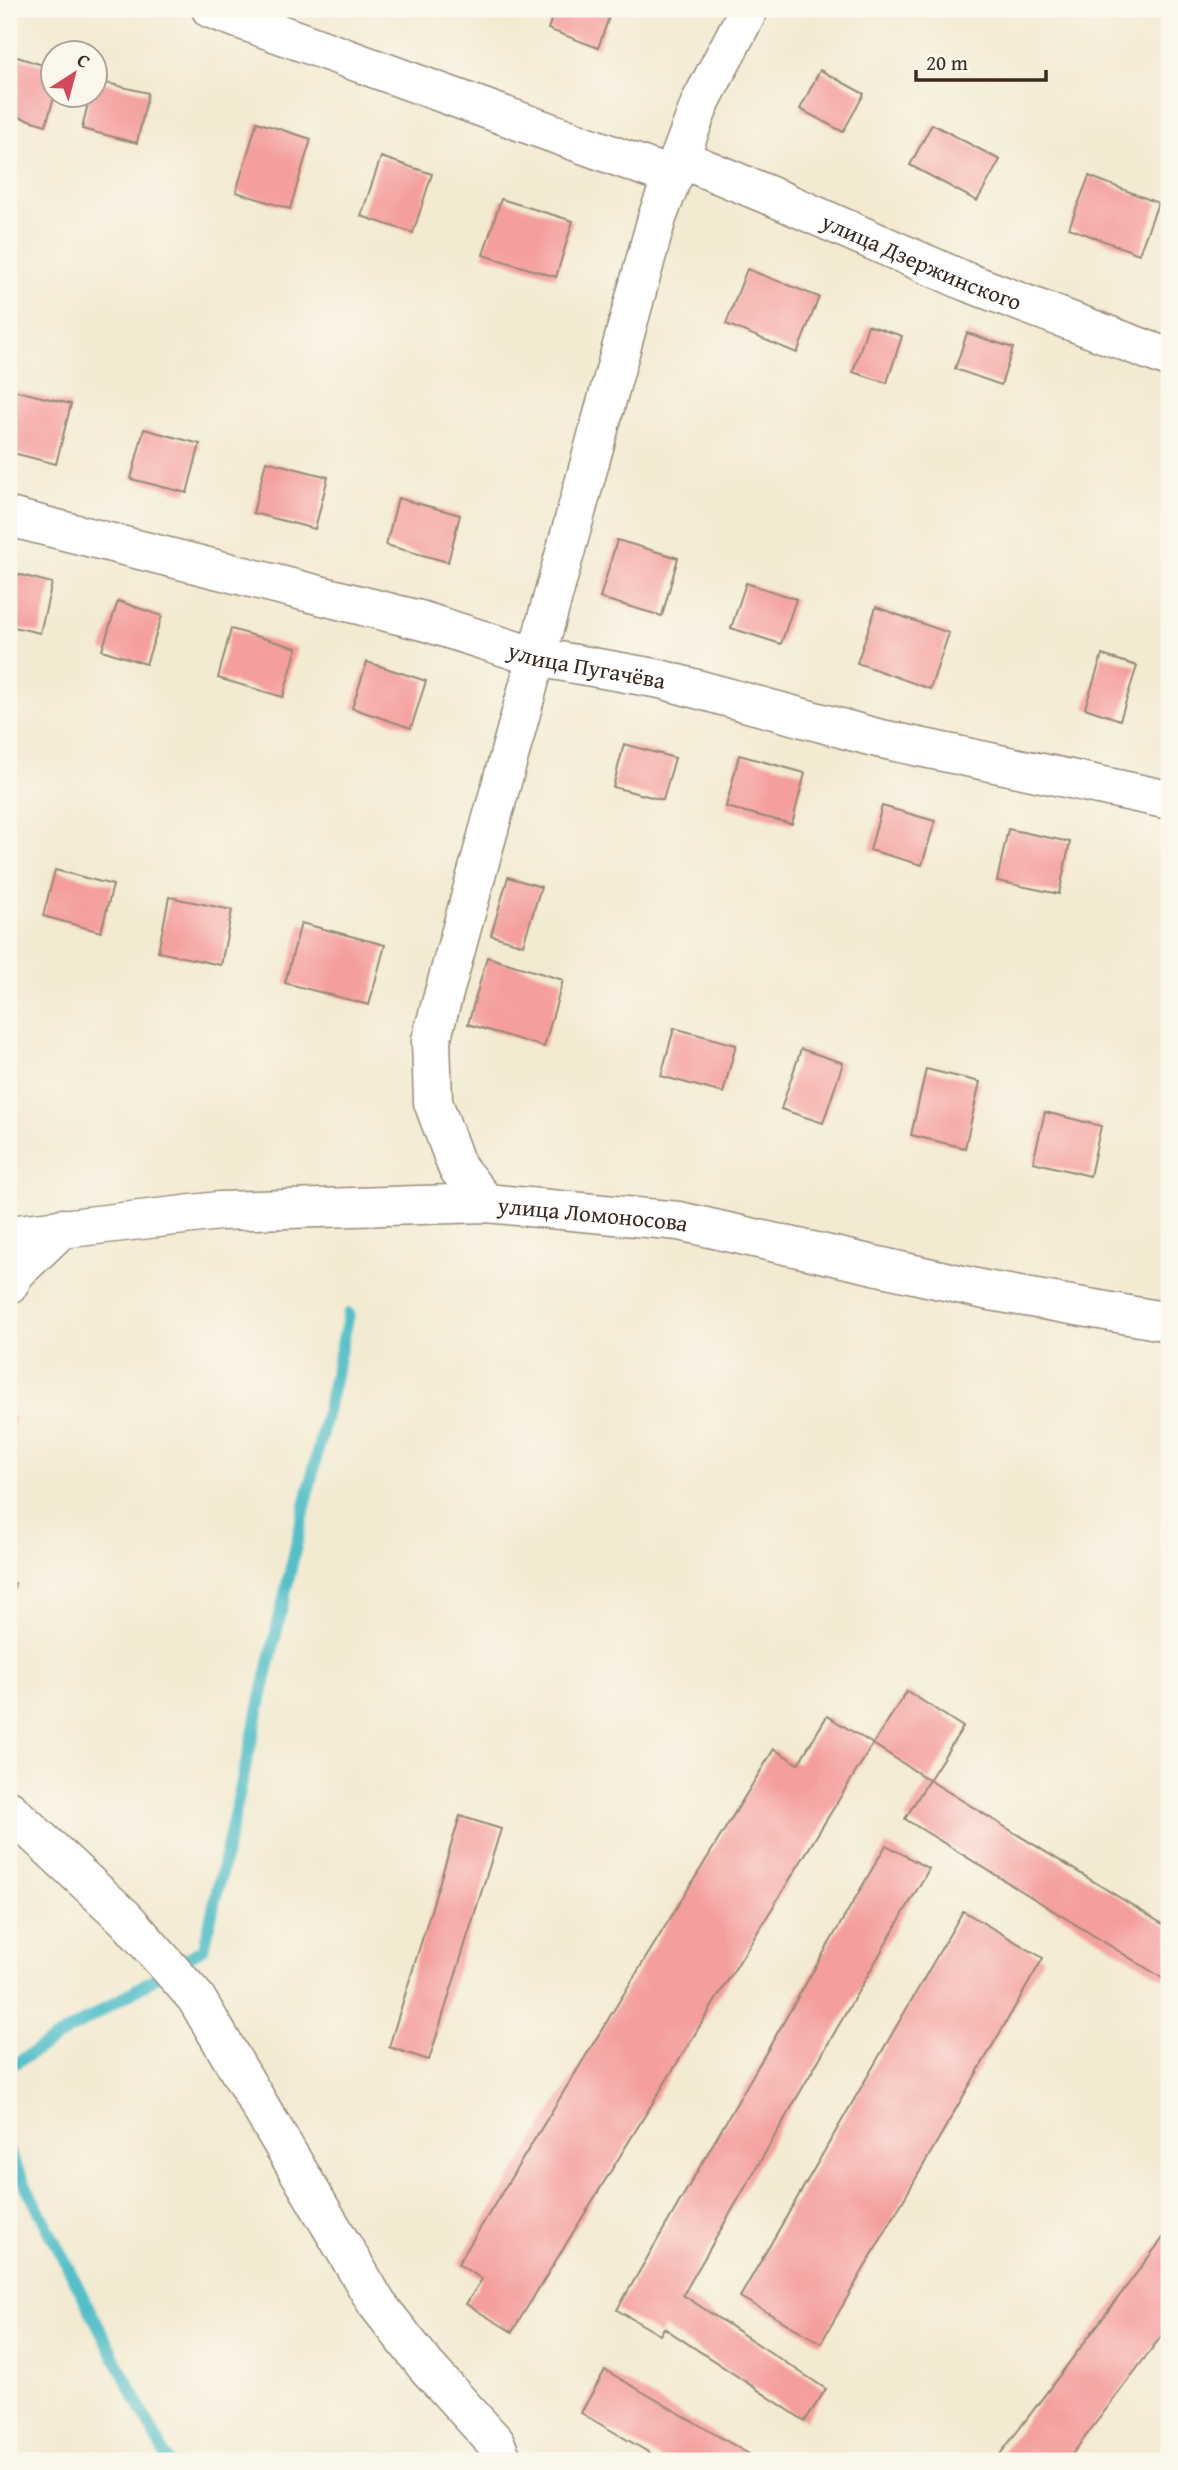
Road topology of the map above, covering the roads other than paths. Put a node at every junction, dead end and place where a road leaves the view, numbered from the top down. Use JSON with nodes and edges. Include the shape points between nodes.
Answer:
{"nodes":[{"id":1,"x":211,"y":9,"type":"edge"},
{"id":2,"x":749,"y":9,"type":"edge"},
{"id":3,"x":676,"y":168,"type":"junction"},
{"id":4,"x":1169,"y":358,"type":"edge"},
{"id":5,"x":9,"y":517,"type":"edge"},
{"id":6,"x":536,"y":657,"type":"junction"},
{"id":7,"x":1169,"y":800,"type":"edge"},
{"id":8,"x":486,"y":1203,"type":"junction"},
{"id":9,"x":62,"y":1227,"type":"junction"},
{"id":10,"x":9,"y":1235,"type":"edge"},
{"id":11,"x":9,"y":1284,"type":"edge"},
{"id":12,"x":1169,"y":1322,"type":"edge"},
{"id":13,"x":9,"y":1810,"type":"edge"},
{"id":14,"x":503,"y":2461,"type":"edge"}],
"edges":[{"from":1,"to":3,"type":"street","name":"улица Дзержинского"},
{"from":2,"to":3,"type":"street","via":[[701,101]]},
{"from":3,"to":4,"type":"street","name":"улица Дзержинского","via":[[778,199],[967,282]]},
{"from":3,"to":6,"type":"street","via":[[657,218]]},
{"from":5,"to":6,"type":"street","name":"улица Пугачёва","via":[[423,621]]},
{"from":6,"to":7,"type":"street","name":"улица Пугачёва","via":[[660,679],[877,738]]},
{"from":6,"to":8,"type":"street","via":[[431,1040],[433,1102],[457,1167]]},
{"from":8,"to":9,"type":"street","name":"улица Ломоносова","via":[[219,1211]]},
{"from":8,"to":12,"type":"street","name":"улица Ломоносова","via":[[679,1221],[985,1290]]},
{"from":9,"to":10,"type":"street","name":"улица Ломоносова"},
{"from":9,"to":11,"type":"street"},
{"from":13,"to":14,"type":"street","via":[[126,1919],[196,1998],[377,2304],[495,2442]]}]}
